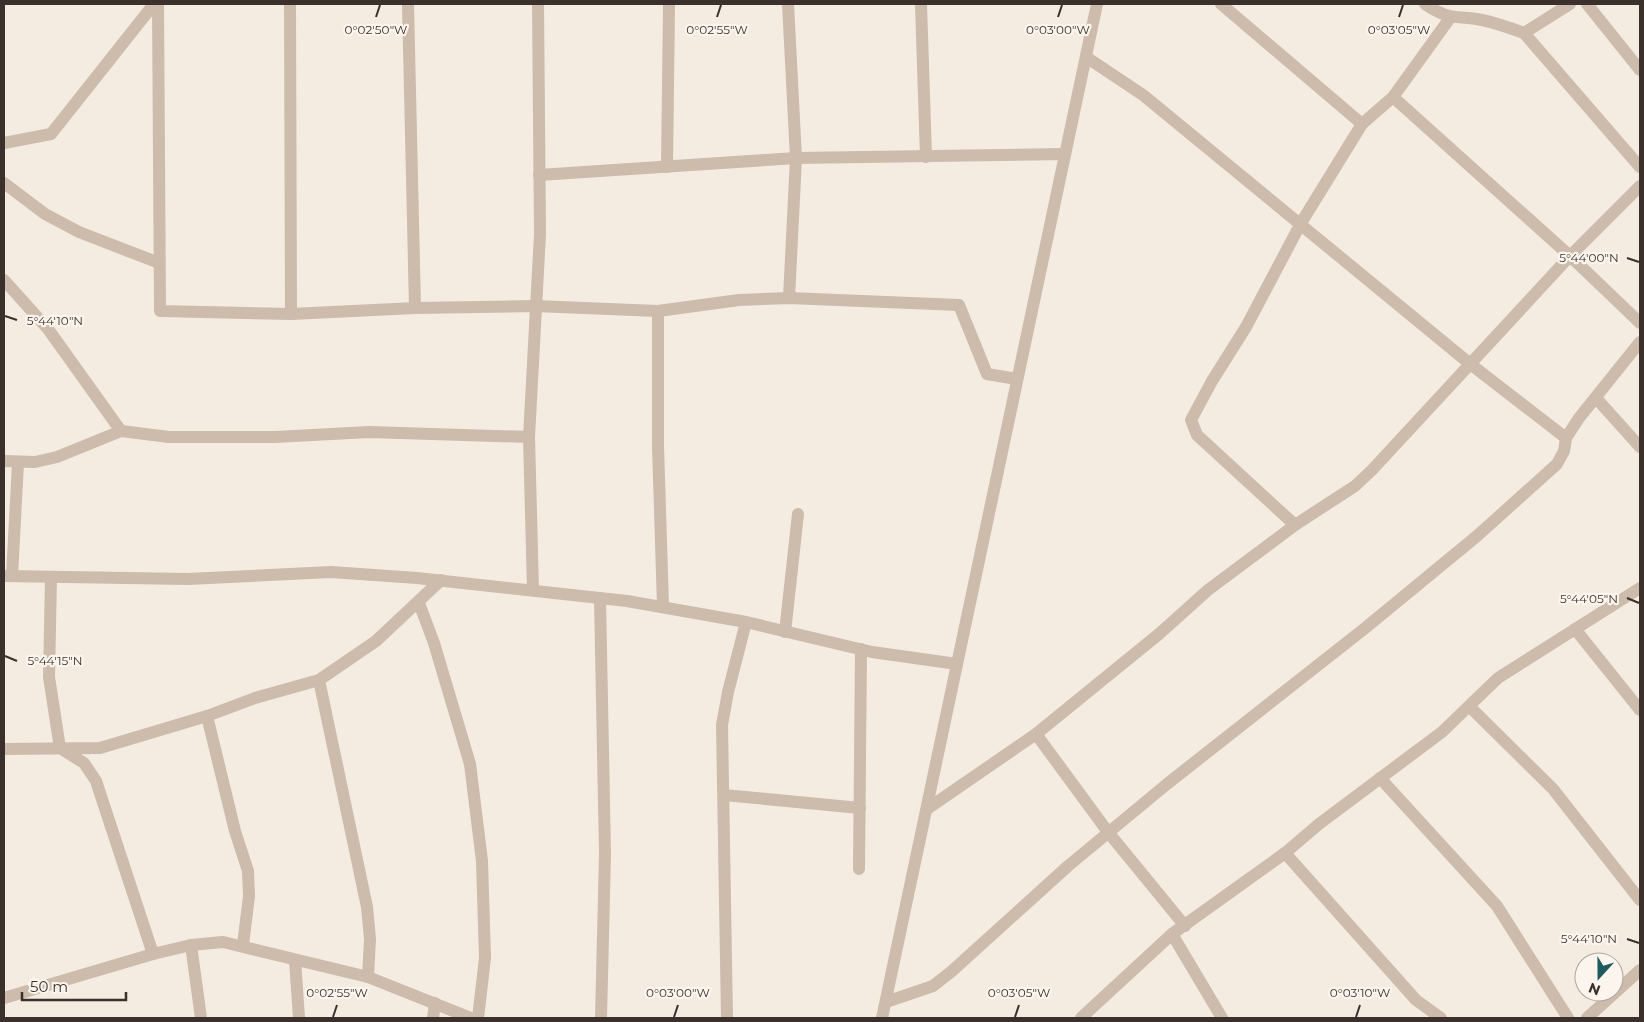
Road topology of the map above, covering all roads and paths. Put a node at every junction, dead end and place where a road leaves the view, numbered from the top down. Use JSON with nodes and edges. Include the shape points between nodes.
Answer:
{"nodes":[{"id":1,"x":154,"y":4,"type":"edge"},
{"id":2,"x":158,"y":4,"type":"edge"},
{"id":3,"x":290,"y":4,"type":"edge"},
{"id":4,"x":408,"y":4,"type":"edge"},
{"id":5,"x":538,"y":4,"type":"edge"},
{"id":6,"x":669,"y":4,"type":"edge"},
{"id":7,"x":788,"y":4,"type":"edge"},
{"id":8,"x":921,"y":4,"type":"edge"},
{"id":9,"x":1097,"y":4,"type":"edge"},
{"id":10,"x":1221,"y":4,"type":"edge"},
{"id":11,"x":1425,"y":4,"type":"edge"},
{"id":12,"x":1570,"y":4,"type":"edge"},
{"id":13,"x":1587,"y":4,"type":"edge"},
{"id":14,"x":1450,"y":18,"type":"junction"},
{"id":15,"x":1524,"y":34,"type":"junction"},
{"id":16,"x":1086,"y":57,"type":"junction"},
{"id":17,"x":1640,"y":70,"type":"edge"},
{"id":18,"x":1394,"y":97,"type":"junction"},
{"id":19,"x":1362,"y":124,"type":"junction"},
{"id":20,"x":4,"y":143,"type":"edge"},
{"id":21,"x":1065,"y":154,"type":"junction"},
{"id":22,"x":926,"y":157,"type":"junction"},
{"id":23,"x":796,"y":158,"type":"junction"},
{"id":24,"x":667,"y":167,"type":"junction"},
{"id":25,"x":1640,"y":167,"type":"edge"},
{"id":26,"x":539,"y":175,"type":"junction"},
{"id":27,"x":4,"y":183,"type":"edge"},
{"id":28,"x":1640,"y":186,"type":"edge"},
{"id":29,"x":1301,"y":223,"type":"junction"},
{"id":30,"x":1570,"y":256,"type":"junction"},
{"id":31,"x":159,"y":263,"type":"junction"},
{"id":32,"x":4,"y":280,"type":"edge"},
{"id":33,"x":789,"y":298,"type":"junction"},
{"id":34,"x":535,"y":306,"type":"junction"},
{"id":35,"x":415,"y":308,"type":"junction"},
{"id":36,"x":658,"y":310,"type":"junction"},
{"id":37,"x":291,"y":314,"type":"junction"},
{"id":38,"x":1640,"y":323,"type":"edge"},
{"id":39,"x":1640,"y":342,"type":"edge"},
{"id":40,"x":1469,"y":364,"type":"junction"},
{"id":41,"x":1017,"y":379,"type":"junction"},
{"id":42,"x":1596,"y":398,"type":"junction"},
{"id":43,"x":120,"y":431,"type":"junction"},
{"id":44,"x":529,"y":437,"type":"junction"},
{"id":45,"x":1566,"y":438,"type":"junction"},
{"id":46,"x":1640,"y":447,"type":"edge"},
{"id":47,"x":4,"y":461,"type":"edge"},
{"id":48,"x":18,"y":463,"type":"junction"},
{"id":49,"x":798,"y":514,"type":"dead end"},
{"id":50,"x":1295,"y":525,"type":"junction"},
{"id":51,"x":8,"y":576,"type":"edge"},
{"id":52,"x":51,"y":577,"type":"junction"},
{"id":53,"x":441,"y":580,"type":"junction"},
{"id":54,"x":1640,"y":588,"type":"edge"},
{"id":55,"x":533,"y":590,"type":"junction"},
{"id":56,"x":600,"y":598,"type":"junction"},
{"id":57,"x":419,"y":603,"type":"junction"},
{"id":58,"x":663,"y":606,"type":"junction"},
{"id":59,"x":746,"y":622,"type":"junction"},
{"id":60,"x":1575,"y":629,"type":"junction"},
{"id":61,"x":785,"y":632,"type":"junction"},
{"id":62,"x":861,"y":650,"type":"junction"},
{"id":63,"x":957,"y":664,"type":"junction"},
{"id":64,"x":319,"y":680,"type":"junction"},
{"id":65,"x":1470,"y":707,"type":"junction"},
{"id":66,"x":1640,"y":710,"type":"edge"},
{"id":67,"x":207,"y":716,"type":"junction"},
{"id":68,"x":1036,"y":734,"type":"junction"},
{"id":69,"x":60,"y":748,"type":"junction"},
{"id":70,"x":4,"y":749,"type":"edge"},
{"id":71,"x":1380,"y":778,"type":"junction"},
{"id":72,"x":724,"y":796,"type":"junction"},
{"id":73,"x":860,"y":808,"type":"junction"},
{"id":74,"x":927,"y":809,"type":"junction"},
{"id":75,"x":1108,"y":832,"type":"junction"},
{"id":76,"x":1285,"y":853,"type":"junction"},
{"id":77,"x":859,"y":869,"type":"dead end"},
{"id":78,"x":1640,"y":900,"type":"edge"},
{"id":79,"x":1185,"y":926,"type":"junction"},
{"id":80,"x":1172,"y":934,"type":"junction"},
{"id":81,"x":243,"y":945,"type":"junction"},
{"id":82,"x":191,"y":946,"type":"junction"},
{"id":83,"x":153,"y":954,"type":"junction"},
{"id":84,"x":295,"y":960,"type":"junction"},
{"id":85,"x":1640,"y":970,"type":"edge"},
{"id":86,"x":368,"y":977,"type":"junction"},
{"id":87,"x":4,"y":998,"type":"edge"},
{"id":88,"x":886,"y":1002,"type":"junction"},
{"id":89,"x":435,"y":1003,"type":"junction"},
{"id":90,"x":201,"y":1018,"type":"edge"},
{"id":91,"x":299,"y":1018,"type":"edge"},
{"id":92,"x":433,"y":1018,"type":"edge"},
{"id":93,"x":471,"y":1018,"type":"edge"},
{"id":94,"x":478,"y":1018,"type":"edge"},
{"id":95,"x":601,"y":1018,"type":"edge"},
{"id":96,"x":727,"y":1018,"type":"edge"},
{"id":97,"x":882,"y":1018,"type":"edge"},
{"id":98,"x":1081,"y":1018,"type":"edge"},
{"id":99,"x":1222,"y":1018,"type":"edge"},
{"id":100,"x":1441,"y":1018,"type":"edge"},
{"id":101,"x":1568,"y":1018,"type":"edge"},
{"id":102,"x":1587,"y":1018,"type":"edge"}],
"edges":[{"from":1,"to":20,"type":"street","via":[[52,134]]},
{"from":2,"to":31,"type":"street"},
{"from":3,"to":37,"type":"street"},
{"from":4,"to":35,"type":"street"},
{"from":5,"to":26,"type":"street"},
{"from":6,"to":24,"type":"street"},
{"from":7,"to":23,"type":"street"},
{"from":8,"to":22,"type":"street"},
{"from":9,"to":16,"type":"street"},
{"from":10,"to":19,"type":"street"},
{"from":11,"to":14,"type":"street"},
{"from":12,"to":15,"type":"street"},
{"from":13,"to":17,"type":"street"},
{"from":14,"to":15,"type":"street","via":[[1504,25]]},
{"from":14,"to":18,"type":"street"},
{"from":15,"to":25,"type":"street"},
{"from":16,"to":21,"type":"street"},
{"from":16,"to":29,"type":"street","via":[[1143,95]]},
{"from":18,"to":19,"type":"street"},
{"from":18,"to":30,"type":"street"},
{"from":19,"to":29,"type":"street"},
{"from":21,"to":22,"type":"street"},
{"from":21,"to":41,"type":"street"},
{"from":22,"to":23,"type":"street"},
{"from":23,"to":24,"type":"street"},
{"from":23,"to":33,"type":"street"},
{"from":24,"to":26,"type":"street"},
{"from":26,"to":34,"type":"street","via":[[540,234]]},
{"from":27,"to":31,"type":"street","via":[[45,214],[79,232]]},
{"from":28,"to":30,"type":"street"},
{"from":29,"to":40,"type":"street"},
{"from":29,"to":50,"type":"street","via":[[1246,327],[1191,420],[1197,435]]},
{"from":30,"to":38,"type":"street"},
{"from":30,"to":40,"type":"street"},
{"from":31,"to":37,"type":"street","via":[[160,311]]},
{"from":32,"to":43,"type":"street","via":[[48,329]]},
{"from":33,"to":36,"type":"street","via":[[739,300]]},
{"from":33,"to":41,"type":"street","via":[[959,305],[987,374]]},
{"from":34,"to":35,"type":"street"},
{"from":34,"to":36,"type":"street"},
{"from":34,"to":44,"type":"street"},
{"from":35,"to":37,"type":"street"},
{"from":36,"to":58,"type":"street"},
{"from":39,"to":42,"type":"street"},
{"from":40,"to":45,"type":"street"},
{"from":40,"to":50,"type":"street","via":[[1355,486]]},
{"from":41,"to":63,"type":"street"},
{"from":42,"to":45,"type":"street"},
{"from":42,"to":46,"type":"street"},
{"from":43,"to":44,"type":"street","via":[[169,437],[275,438],[369,432]]},
{"from":43,"to":48,"type":"street","via":[[57,457]]},
{"from":44,"to":55,"type":"street"},
{"from":45,"to":75,"type":"street","via":[[1558,464],[1477,536]]},
{"from":47,"to":48,"type":"street"},
{"from":48,"to":51,"type":"street"},
{"from":49,"to":61,"type":"street"},
{"from":50,"to":68,"type":"street","via":[[1208,590]]},
{"from":51,"to":52,"type":"street"},
{"from":52,"to":53,"type":"street","via":[[188,578],[331,572]]},
{"from":52,"to":69,"type":"street","via":[[50,677]]},
{"from":53,"to":55,"type":"street"},
{"from":53,"to":57,"type":"street"},
{"from":54,"to":60,"type":"street"},
{"from":55,"to":56,"type":"street"},
{"from":56,"to":58,"type":"street"},
{"from":56,"to":95,"type":"street","via":[[604,854]]},
{"from":57,"to":64,"type":"street","via":[[376,641]]},
{"from":57,"to":94,"type":"street","via":[[470,764],[482,861],[485,958]]},
{"from":58,"to":59,"type":"street"},
{"from":59,"to":61,"type":"street"},
{"from":59,"to":72,"type":"street","via":[[722,725]]},
{"from":60,"to":65,"type":"street","via":[[1498,678]]},
{"from":60,"to":66,"type":"street"},
{"from":61,"to":62,"type":"street"},
{"from":62,"to":63,"type":"street"},
{"from":62,"to":73,"type":"street"},
{"from":63,"to":74,"type":"street"},
{"from":64,"to":67,"type":"street"},
{"from":64,"to":86,"type":"street","via":[[367,907],[370,939]]},
{"from":65,"to":71,"type":"street"},
{"from":65,"to":78,"type":"street","via":[[1554,789]]},
{"from":67,"to":69,"type":"street","via":[[100,748]]},
{"from":67,"to":81,"type":"street","via":[[248,871],[249,896]]},
{"from":68,"to":74,"type":"street"},
{"from":68,"to":75,"type":"street"},
{"from":69,"to":70,"type":"street"},
{"from":69,"to":83,"type":"street","via":[[84,763],[96,781]]},
{"from":71,"to":76,"type":"street"},
{"from":71,"to":101,"type":"street","via":[[1497,906]]},
{"from":72,"to":73,"type":"street"},
{"from":72,"to":96,"type":"street"},
{"from":73,"to":77,"type":"street"},
{"from":74,"to":88,"type":"street"},
{"from":75,"to":79,"type":"street"},
{"from":75,"to":88,"type":"street","via":[[933,986]]},
{"from":76,"to":79,"type":"street"},
{"from":76,"to":100,"type":"street","via":[[1416,1000]]},
{"from":79,"to":80,"type":"street"},
{"from":80,"to":98,"type":"street"},
{"from":80,"to":99,"type":"street"},
{"from":81,"to":82,"type":"street","via":[[223,942]]},
{"from":81,"to":84,"type":"street"},
{"from":82,"to":83,"type":"street"},
{"from":82,"to":90,"type":"street"},
{"from":83,"to":87,"type":"street"},
{"from":84,"to":86,"type":"street"},
{"from":84,"to":91,"type":"street"},
{"from":85,"to":102,"type":"street"},
{"from":86,"to":89,"type":"street"},
{"from":88,"to":97,"type":"street"},
{"from":89,"to":92,"type":"street"},
{"from":89,"to":93,"type":"street"}]}
